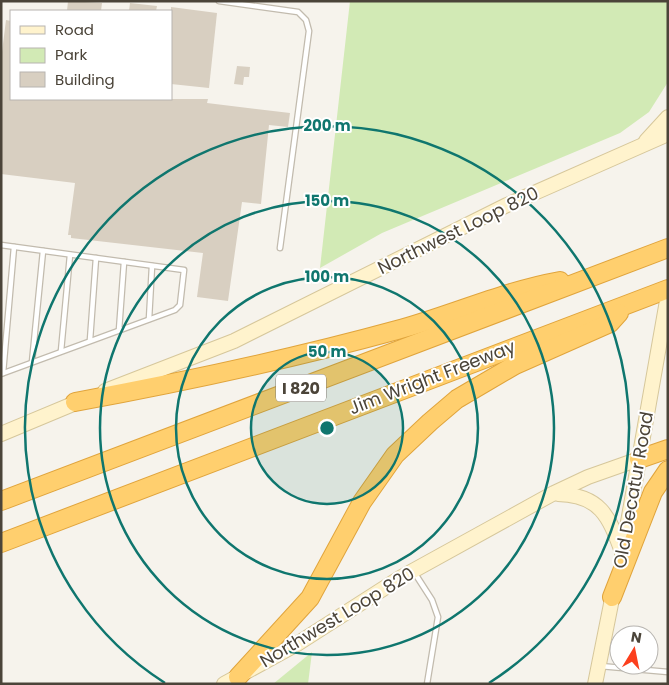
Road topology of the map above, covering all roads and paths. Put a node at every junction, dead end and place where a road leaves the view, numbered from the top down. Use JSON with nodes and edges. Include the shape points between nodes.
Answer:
{"nodes":[{"id":1,"x":219,"y":1,"type":"edge"},
{"id":2,"x":668,"y":117,"type":"edge"},
{"id":3,"x":668,"y":134,"type":"edge"},
{"id":4,"x":644,"y":144,"type":"junction"},
{"id":5,"x":1,"y":245,"type":"edge"},
{"id":6,"x":14,"y":247,"type":"junction"},
{"id":7,"x":280,"y":248,"type":"dead end"},
{"id":8,"x":668,"y":248,"type":"edge"},
{"id":9,"x":43,"y":251,"type":"junction"},
{"id":10,"x":70,"y":254,"type":"junction"},
{"id":11,"x":96,"y":258,"type":"junction"},
{"id":12,"x":124,"y":262,"type":"junction"},
{"id":13,"x":152,"y":266,"type":"junction"},
{"id":14,"x":600,"y":274,"type":"junction"},
{"id":15,"x":668,"y":289,"type":"edge"},
{"id":16,"x":668,"y":295,"type":"edge"},
{"id":17,"x":628,"y":304,"type":"junction"},
{"id":18,"x":149,"y":319,"type":"junction"},
{"id":19,"x":119,"y":330,"type":"junction"},
{"id":20,"x":90,"y":340,"type":"junction"},
{"id":21,"x":61,"y":351,"type":"junction"},
{"id":22,"x":32,"y":362,"type":"junction"},
{"id":23,"x":2,"y":374,"type":"edge"},
{"id":24,"x":75,"y":402,"type":"junction"},
{"id":25,"x":1,"y":434,"type":"edge"},
{"id":26,"x":668,"y":449,"type":"edge"},
{"id":27,"x":639,"y":459,"type":"junction"},
{"id":28,"x":668,"y":470,"type":"edge"},
{"id":29,"x":554,"y":493,"type":"junction"},
{"id":30,"x":1,"y":501,"type":"edge"},
{"id":31,"x":1,"y":543,"type":"edge"},
{"id":32,"x":623,"y":555,"type":"junction"},
{"id":33,"x":414,"y":571,"type":"junction"},
{"id":34,"x":612,"y":597,"type":"junction"},
{"id":35,"x":598,"y":666,"type":"junction"},
{"id":36,"x":668,"y":672,"type":"edge"},
{"id":37,"x":231,"y":680,"type":"edge"},
{"id":38,"x":427,"y":684,"type":"edge"},
{"id":39,"x":595,"y":684,"type":"edge"}],
"edges":[{"from":1,"to":7,"type":"lane","via":[[298,12],[306,20],[309,31]]},
{"from":2,"to":4,"type":"main road"},
{"from":3,"to":4,"type":"main road","name":"Northwest Loop 820"},
{"from":4,"to":24,"type":"main road","name":"Northwest Loop 820","via":[[508,205],[234,341]]},
{"from":5,"to":6,"type":"lane"},
{"from":6,"to":9,"type":"lane"},
{"from":6,"to":23,"type":"lane"},
{"from":8,"to":14,"type":"highway","name":"Jim Wright Freeway","number":"I 820"},
{"from":9,"to":10,"type":"lane"},
{"from":9,"to":22,"type":"lane"},
{"from":10,"to":11,"type":"lane"},
{"from":10,"to":21,"type":"lane"},
{"from":11,"to":12,"type":"lane"},
{"from":11,"to":20,"type":"lane"},
{"from":12,"to":13,"type":"lane"},
{"from":12,"to":19,"type":"lane"},
{"from":13,"to":18,"type":"lane"},
{"from":13,"to":18,"type":"lane","via":[[184,270],[180,305]]},
{"from":14,"to":24,"type":"highway","via":[[525,288],[443,318],[340,346],[174,384]]},
{"from":14,"to":30,"type":"highway","name":"Jim Wright Freeway","number":"I 820"},
{"from":15,"to":17,"type":"highway","name":"Jim Wright Freeway","number":"I 820"},
{"from":16,"to":27,"type":"main road","name":"Old Decatur Road"},
{"from":17,"to":31,"type":"highway","name":"Jim Wright Freeway","number":"I 820"},
{"from":17,"to":37,"type":"highway","via":[[610,323],[515,366],[456,399],[423,429],[395,456],[362,502],[310,598]]},
{"from":18,"to":19,"type":"lane"},
{"from":19,"to":20,"type":"lane"},
{"from":20,"to":21,"type":"lane"},
{"from":21,"to":22,"type":"lane"},
{"from":22,"to":23,"type":"lane"},
{"from":24,"to":25,"type":"main road","name":"Northwest Loop 820"},
{"from":26,"to":27,"type":"highway"},
{"from":27,"to":29,"type":"main road","name":"Northwest Loop 820"},
{"from":27,"to":32,"type":"main road","name":"Old Decatur Road"},
{"from":28,"to":34,"type":"highway","via":[[650,498]]},
{"from":29,"to":32,"type":"main road","via":[[584,498],[600,509],[612,524]]},
{"from":29,"to":33,"type":"main road","name":"Northwest Loop 820"},
{"from":32,"to":34,"type":"main road","name":"Old Decatur Road"},
{"from":33,"to":37,"type":"main road","name":"Northwest Loop 820","via":[[297,644]]},
{"from":33,"to":38,"type":"lane","via":[[432,600],[438,617]]},
{"from":34,"to":35,"type":"main road","name":"Old Decatur Road"},
{"from":35,"to":36,"type":"lane"},
{"from":35,"to":39,"type":"main road","name":"Old Decatur Road"}]}
